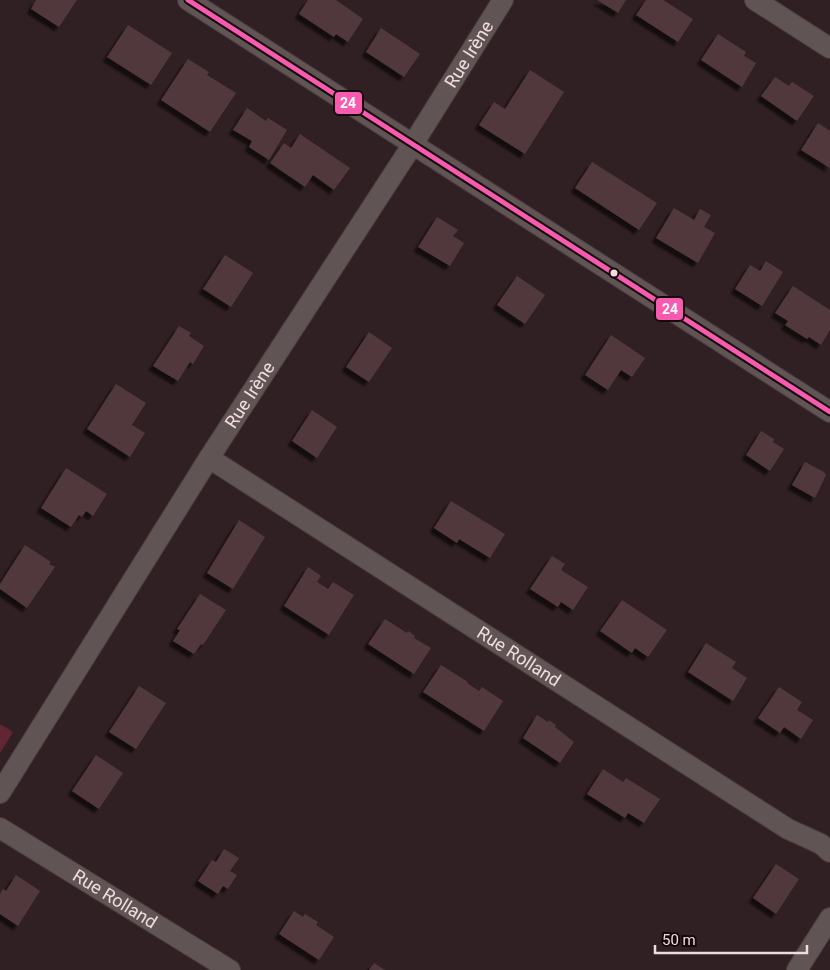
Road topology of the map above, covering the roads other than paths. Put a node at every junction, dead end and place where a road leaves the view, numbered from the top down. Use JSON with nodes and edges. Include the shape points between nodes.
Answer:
{"nodes":[{"id":1,"x":188,"y":0,"type":"edge"},
{"id":2,"x":503,"y":0,"type":"edge"},
{"id":3,"x":755,"y":0,"type":"edge"},
{"id":4,"x":830,"y":48,"type":"edge"},
{"id":5,"x":413,"y":144,"type":"junction"},
{"id":6,"x":830,"y":412,"type":"edge"},
{"id":7,"x":209,"y":458,"type":"junction"},
{"id":8,"x":0,"y":793,"type":"edge"},
{"id":9,"x":0,"y":828,"type":"edge"},
{"id":10,"x":830,"y":852,"type":"edge"},
{"id":11,"x":830,"y":918,"type":"edge"},
{"id":12,"x":230,"y":970,"type":"edge"},
{"id":13,"x":797,"y":970,"type":"edge"}],
"edges":[{"from":1,"to":5,"type":"street"},
{"from":2,"to":5,"type":"street","name":"Rue Irène"},
{"from":3,"to":4,"type":"street"},
{"from":5,"to":6,"type":"street"},
{"from":5,"to":7,"type":"street","name":"Rue Irène"},
{"from":7,"to":8,"type":"street","name":"Rue Irène"},
{"from":7,"to":10,"type":"street","name":"Rue Rolland","via":[[788,829],[821,844]]},
{"from":9,"to":12,"type":"street","name":"Rue Rolland"},
{"from":11,"to":13,"type":"street"}]}
